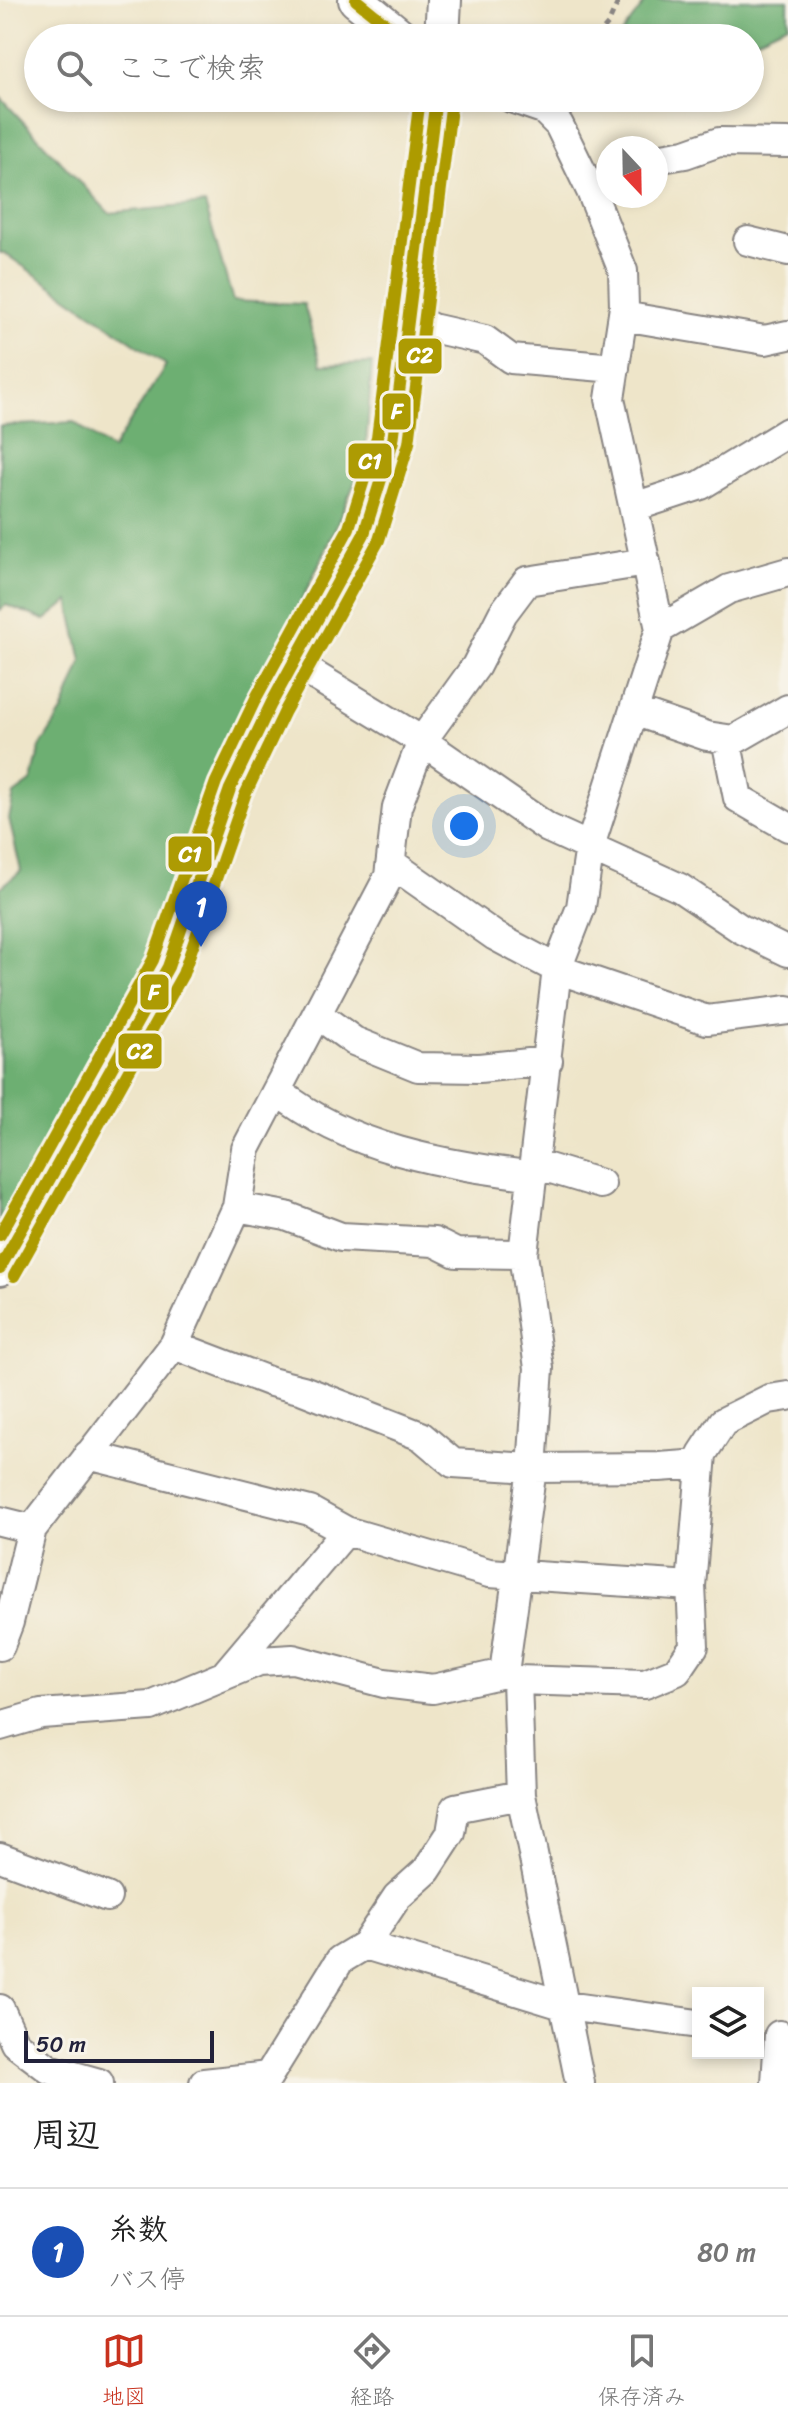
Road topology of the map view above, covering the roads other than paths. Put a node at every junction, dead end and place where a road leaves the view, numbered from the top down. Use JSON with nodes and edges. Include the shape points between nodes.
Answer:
{"nodes":[{"id":1,"x":356,"y":0,"type":"edge"},
{"id":2,"x":444,"y":0,"type":"edge"},
{"id":3,"x":386,"y":24,"type":"edge"},
{"id":4,"x":443,"y":24,"type":"edge"},
{"id":5,"x":434,"y":112,"type":"edge"},
{"id":6,"x":546,"y":112,"type":"edge"},
{"id":7,"x":788,"y":143,"type":"edge"},
{"id":8,"x":668,"y":157,"type":"edge"},
{"id":9,"x":596,"y":181,"type":"edge"},
{"id":10,"x":605,"y":208,"type":"edge"},
{"id":11,"x":748,"y":241,"type":"dead end"},
{"id":12,"x":788,"y":251,"type":"edge"},
{"id":13,"x":408,"y":316,"type":"junction"},
{"id":14,"x":623,"y":316,"type":"junction"},
{"id":15,"x":788,"y":335,"type":"edge"},
{"id":16,"x":615,"y":368,"type":"junction"},
{"id":17,"x":788,"y":432,"type":"edge"},
{"id":18,"x":634,"y":507,"type":"junction"},
{"id":19,"x":646,"y":562,"type":"junction"},
{"id":20,"x":788,"y":572,"type":"edge"},
{"id":21,"x":660,"y":629,"type":"junction"},
{"id":22,"x":294,"y":663,"type":"junction"},
{"id":23,"x":788,"y":709,"type":"edge"},
{"id":24,"x":634,"y":711,"type":"junction"},
{"id":25,"x":726,"y":739,"type":"junction"},
{"id":26,"x":422,"y":741,"type":"junction"},
{"id":27,"x":788,"y":827,"type":"edge"},
{"id":28,"x":590,"y":846,"type":"junction"},
{"id":29,"x":391,"y":863,"type":"junction"},
{"id":30,"x":788,"y":952,"type":"edge"},
{"id":31,"x":557,"y":969,"type":"junction"},
{"id":32,"x":788,"y":1010,"type":"edge"},
{"id":33,"x":318,"y":1015,"type":"junction"},
{"id":34,"x":548,"y":1061,"type":"junction"},
{"id":35,"x":277,"y":1091,"type":"junction"},
{"id":36,"x":534,"y":1170,"type":"junction"},
{"id":37,"x":601,"y":1184,"type":"dead end"},
{"id":38,"x":237,"y":1207,"type":"junction"},
{"id":39,"x":523,"y":1254,"type":"junction"},
{"id":40,"x":0,"y":1268,"type":"edge"},
{"id":41,"x":174,"y":1345,"type":"junction"},
{"id":42,"x":788,"y":1396,"type":"edge"},
{"id":43,"x":88,"y":1455,"type":"junction"},
{"id":44,"x":701,"y":1464,"type":"junction"},
{"id":45,"x":532,"y":1468,"type":"junction"},
{"id":46,"x":0,"y":1521,"type":"edge"},
{"id":47,"x":32,"y":1529,"type":"junction"},
{"id":48,"x":346,"y":1531,"type":"junction"},
{"id":49,"x":516,"y":1576,"type":"junction"},
{"id":50,"x":691,"y":1586,"type":"junction"},
{"id":51,"x":0,"y":1646,"type":"edge"},
{"id":52,"x":226,"y":1673,"type":"junction"},
{"id":53,"x":510,"y":1677,"type":"junction"},
{"id":54,"x":0,"y":1726,"type":"edge"},
{"id":55,"x":521,"y":1795,"type":"junction"},
{"id":56,"x":0,"y":1857,"type":"edge"},
{"id":57,"x":107,"y":1897,"type":"dead end"},
{"id":58,"x":365,"y":1945,"type":"junction"},
{"id":59,"x":566,"y":2006,"type":"junction"},
{"id":60,"x":0,"y":2009,"type":"edge"},
{"id":61,"x":692,"y":2023,"type":"edge"},
{"id":62,"x":775,"y":2034,"type":"edge"},
{"id":63,"x":61,"y":2078,"type":"edge"},
{"id":64,"x":266,"y":2080,"type":"edge"},
{"id":65,"x":99,"y":2083,"type":"edge"},
{"id":66,"x":204,"y":2083,"type":"edge"},
{"id":67,"x":580,"y":2083,"type":"edge"},
{"id":68,"x":776,"y":2083,"type":"edge"}],
"edges":[{"from":1,"to":3,"type":"street"},
{"from":2,"to":4,"type":"street"},
{"from":5,"to":13,"type":"street"},
{"from":6,"to":9,"type":"street"},
{"from":7,"to":8,"type":"street","via":[[719,142]]},
{"from":10,"to":14,"type":"street","via":[[623,271]]},
{"from":11,"to":12,"type":"street"},
{"from":13,"to":16,"type":"street","via":[[432,328],[485,340],[511,359]]},
{"from":13,"to":22,"type":"street","via":[[393,441],[364,534]]},
{"from":14,"to":15,"type":"street","via":[[765,340]]},
{"from":14,"to":16,"type":"street"},
{"from":16,"to":18,"type":"street","via":[[610,399]]},
{"from":17,"to":18,"type":"street","via":[[701,485]]},
{"from":18,"to":19,"type":"street"},
{"from":19,"to":21,"type":"street"},
{"from":19,"to":26,"type":"street","via":[[527,581]]},
{"from":20,"to":21,"type":"street","via":[[729,589]]},
{"from":21,"to":24,"type":"street"},
{"from":22,"to":26,"type":"street"},
{"from":22,"to":40,"type":"street","via":[[230,789],[168,967]]},
{"from":23,"to":25,"type":"street","via":[[734,740]]},
{"from":24,"to":25,"type":"street"},
{"from":24,"to":28,"type":"street"},
{"from":25,"to":27,"type":"street","via":[[738,798]]},
{"from":26,"to":28,"type":"street","via":[[548,828]]},
{"from":26,"to":29,"type":"street","via":[[397,807]]},
{"from":28,"to":30,"type":"street","via":[[680,888],[741,929]]},
{"from":28,"to":31,"type":"street","via":[[581,907]]},
{"from":29,"to":31,"type":"street","via":[[495,936]]},
{"from":29,"to":33,"type":"street"},
{"from":31,"to":32,"type":"street","via":[[707,1020]]},
{"from":31,"to":34,"type":"street"},
{"from":33,"to":34,"type":"street","via":[[354,1041],[418,1067]]},
{"from":33,"to":35,"type":"street"},
{"from":34,"to":36,"type":"street"},
{"from":35,"to":36,"type":"street","via":[[301,1111],[347,1135],[443,1164]]},
{"from":35,"to":38,"type":"street","via":[[246,1149]]},
{"from":36,"to":37,"type":"street"},
{"from":36,"to":39,"type":"street"},
{"from":38,"to":39,"type":"street","via":[[286,1216],[341,1237],[434,1242],[456,1253]]},
{"from":38,"to":41,"type":"street"},
{"from":39,"to":45,"type":"street","via":[[539,1368]]},
{"from":41,"to":43,"type":"street"},
{"from":41,"to":45,"type":"street","via":[[421,1436],[453,1463]]},
{"from":42,"to":44,"type":"street","via":[[769,1399],[723,1422]]},
{"from":43,"to":47,"type":"street"},
{"from":43,"to":48,"type":"street","via":[[310,1511]]},
{"from":44,"to":45,"type":"street"},
{"from":44,"to":50,"type":"street"},
{"from":45,"to":49,"type":"street"},
{"from":46,"to":47,"type":"street"},
{"from":47,"to":51,"type":"street"},
{"from":48,"to":49,"type":"street","via":[[489,1573]]},
{"from":48,"to":52,"type":"street"},
{"from":49,"to":50,"type":"street"},
{"from":49,"to":53,"type":"street"},
{"from":50,"to":53,"type":"street","via":[[694,1646],[677,1671],[645,1684]]},
{"from":52,"to":53,"type":"street","via":[[259,1661],[293,1659],[384,1683],[433,1689]]},
{"from":52,"to":54,"type":"street","via":[[151,1706],[41,1714]]},
{"from":53,"to":55,"type":"street"},
{"from":55,"to":58,"type":"street","via":[[455,1808],[451,1833],[427,1870],[397,1897]]},
{"from":55,"to":59,"type":"street"},
{"from":56,"to":57,"type":"street"},
{"from":58,"to":59,"type":"street"},
{"from":58,"to":64,"type":"street","via":[[340,1960]]},
{"from":59,"to":61,"type":"street"},
{"from":59,"to":67,"type":"street"},
{"from":60,"to":63,"type":"street","via":[[15,2043]]},
{"from":62,"to":68,"type":"street"},
{"from":63,"to":65,"type":"street"},
{"from":64,"to":66,"type":"street"}]}
